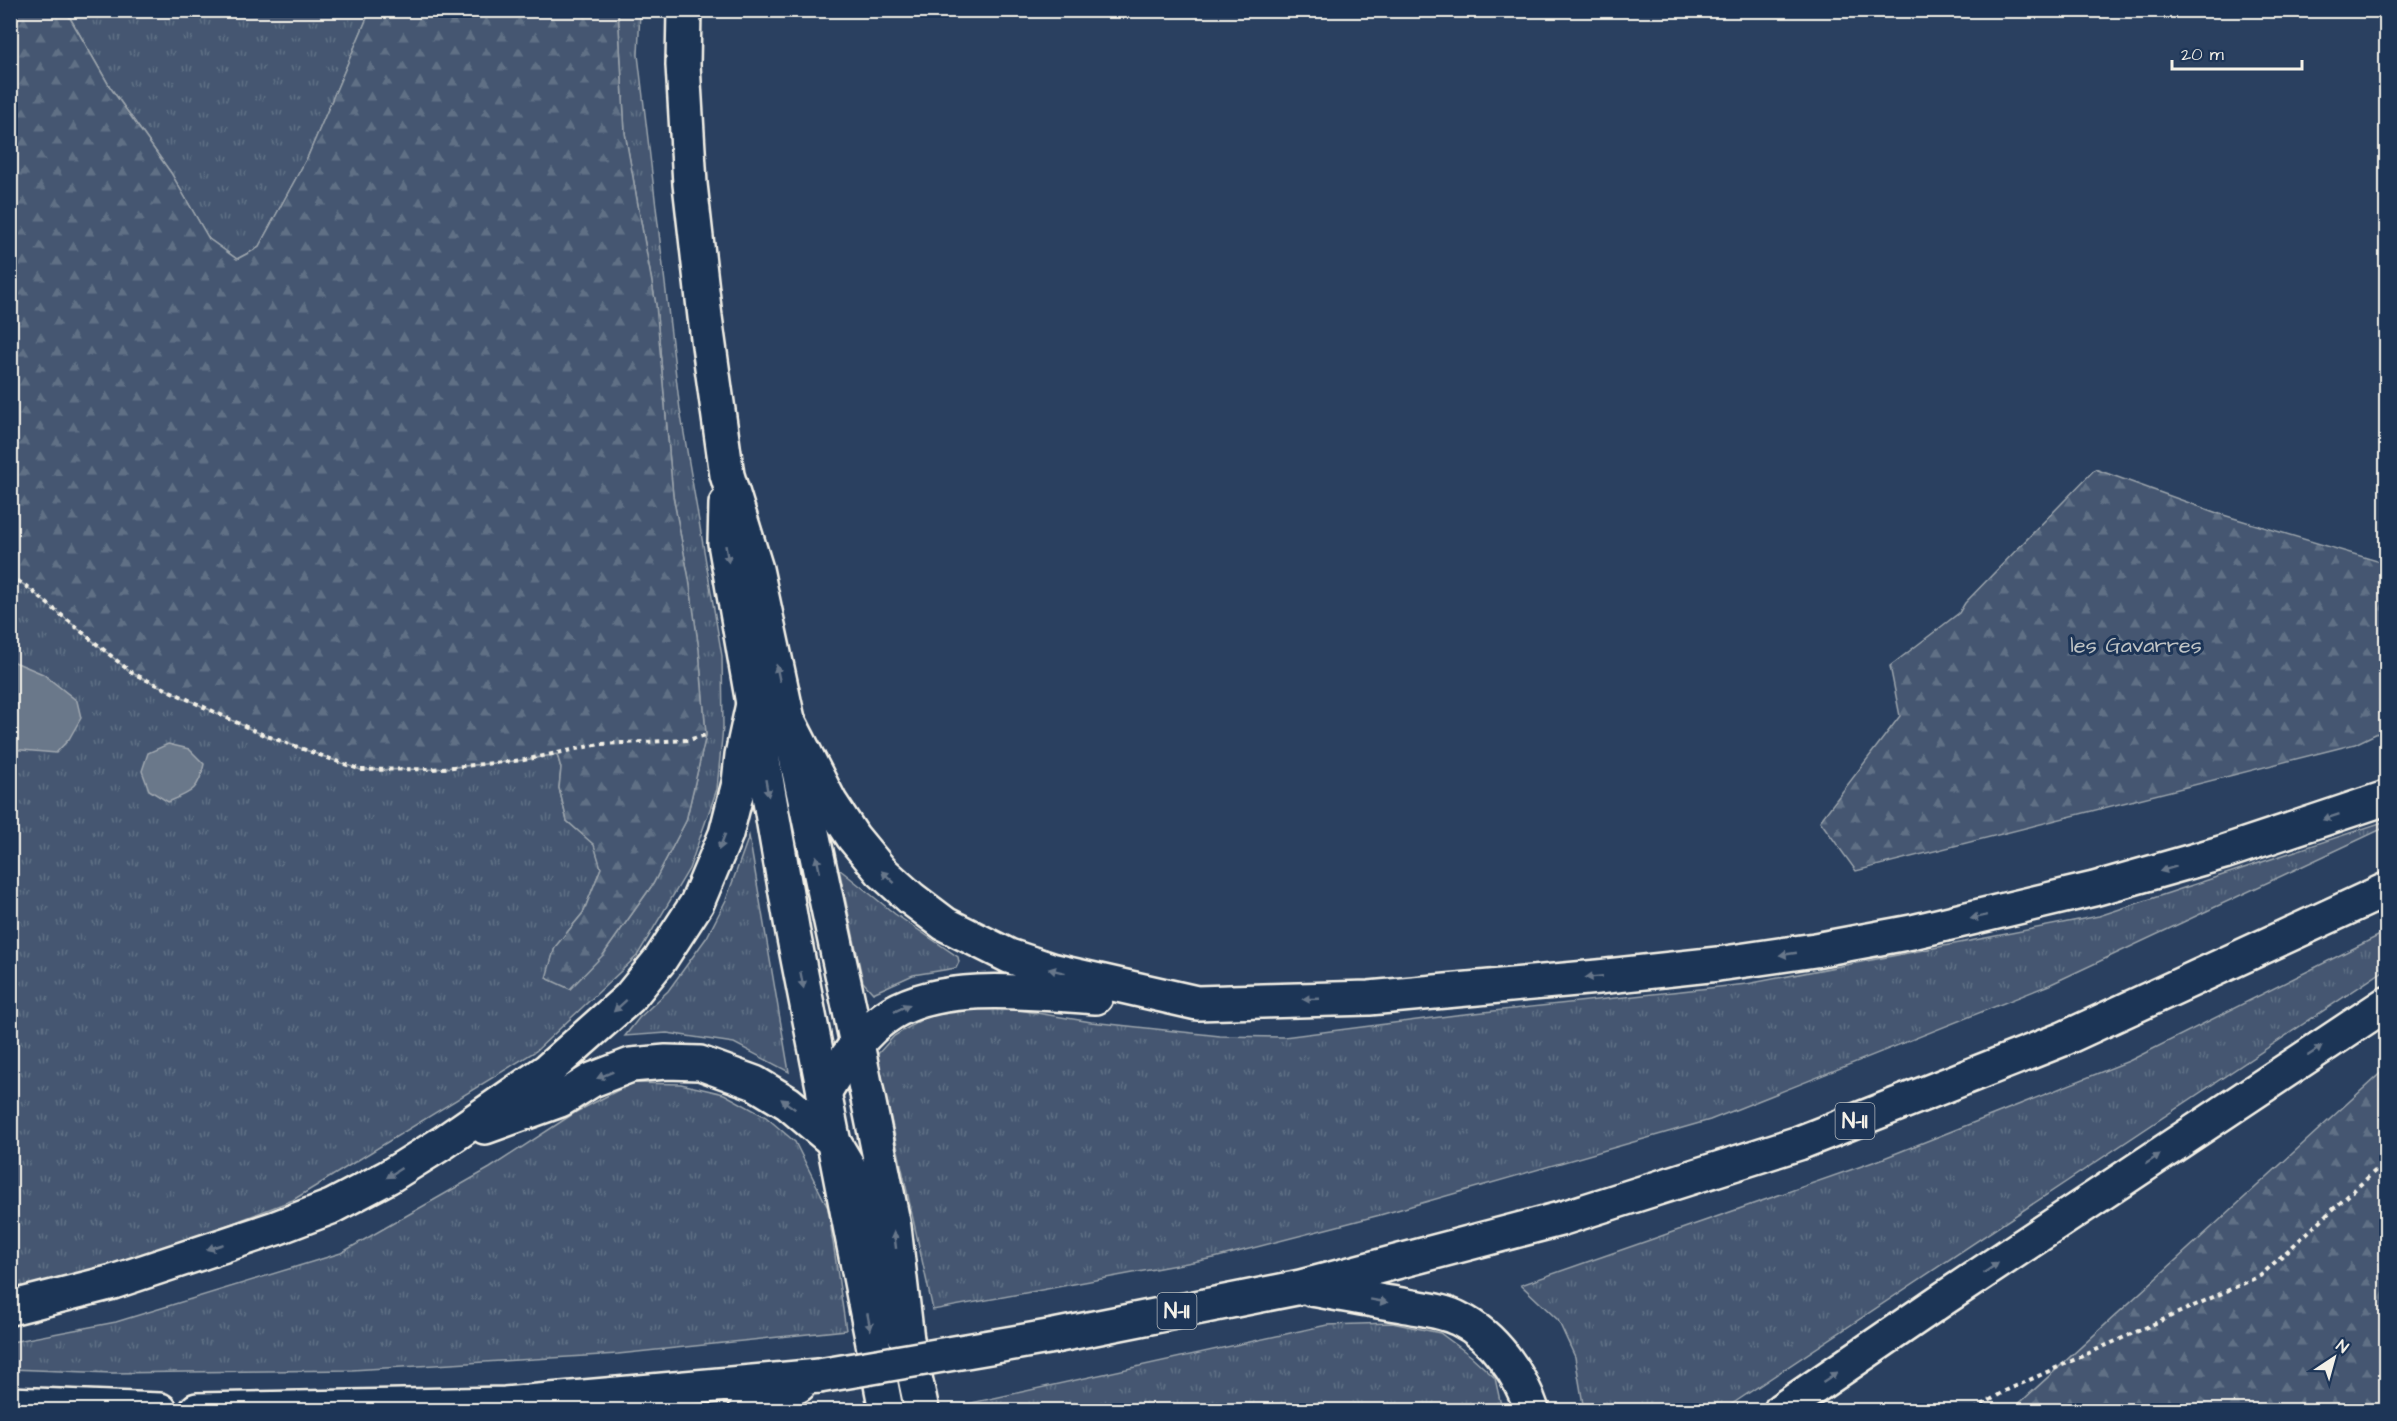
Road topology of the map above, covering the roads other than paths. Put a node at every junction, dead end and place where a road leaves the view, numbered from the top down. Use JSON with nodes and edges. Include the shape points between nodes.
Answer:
{"nodes":[{"id":1,"x":684,"y":10,"type":"edge"},
{"id":2,"x":727,"y":475,"type":"junction"},
{"id":3,"x":752,"y":700,"type":"junction"},
{"id":4,"x":787,"y":718,"type":"junction"},
{"id":5,"x":2386,"y":798,"type":"edge"},
{"id":6,"x":2386,"y":890,"type":"edge"},
{"id":7,"x":1197,"y":1003,"type":"junction"},
{"id":8,"x":2386,"y":1004,"type":"edge"},
{"id":9,"x":856,"y":1044,"type":"junction"},
{"id":10,"x":824,"y":1093,"type":"junction"},
{"id":11,"x":833,"y":1141,"type":"junction"},
{"id":12,"x":444,"y":1142,"type":"junction"},
{"id":13,"x":1301,"y":1287,"type":"junction"},
{"id":14,"x":10,"y":1308,"type":"edge"},
{"id":15,"x":907,"y":1340,"type":"junction"},
{"id":16,"x":819,"y":1376,"type":"junction"},
{"id":17,"x":10,"y":1404,"type":"edge"},
{"id":18,"x":160,"y":1410,"type":"edge"},
{"id":19,"x":197,"y":1410,"type":"edge"},
{"id":20,"x":746,"y":1410,"type":"edge"},
{"id":21,"x":886,"y":1410,"type":"edge"},
{"id":22,"x":922,"y":1410,"type":"edge"},
{"id":23,"x":1532,"y":1410,"type":"edge"},
{"id":24,"x":1781,"y":1410,"type":"edge"}],
"edges":[{"from":1,"to":2,"type":"main road","via":[[690,183]]},
{"from":2,"to":3,"type":"main road","one_way":true,"via":[[725,543]]},
{"from":4,"to":2,"type":"main road","one_way":true,"via":[[756,569]]},
{"from":3,"to":10,"type":"main road","one_way":true},
{"from":3,"to":12,"type":"main road","one_way":true,"via":[[739,783],[726,834],[697,903],[677,936],[629,998],[592,1032],[548,1070]]},
{"from":7,"to":4,"type":"main road","one_way":true,"via":[[1051,970],[1009,956],[945,924],[882,871],[854,837],[830,802]]},
{"from":9,"to":4,"type":"main road","one_way":true},
{"from":5,"to":7,"type":"main road","one_way":true,"via":[[2224,852],[2105,886],[1912,932],[1815,950],[1598,977],[1369,998]]},
{"from":6,"to":13,"type":"main road","number":"N-II","via":[[2063,1039],[1799,1143],[1560,1219]]},
{"from":9,"to":7,"type":"main road","one_way":true,"via":[[891,1013],[934,997],[1009,992]]},
{"from":24,"to":8,"type":"main road","one_way":true},
{"from":9,"to":10,"type":"main road"},
{"from":15,"to":9,"type":"main road","one_way":true,"via":[[894,1227]]},
{"from":10,"to":11,"type":"main road"},
{"from":11,"to":12,"type":"main road","one_way":true,"via":[[788,1103],[755,1083],[700,1063],[666,1062],[630,1065],[592,1080],[560,1100]]},
{"from":11,"to":15,"type":"main road","via":[[858,1183],[880,1281]]},
{"from":11,"to":21,"type":"main road","one_way":true},
{"from":12,"to":14,"type":"main road","one_way":true,"via":[[331,1207],[113,1282]]},
{"from":13,"to":16,"type":"main road","number":"N-II","bridge":true,"via":[[1054,1336]]},
{"from":13,"to":23,"type":"main road","one_way":true,"via":[[1438,1312],[1461,1320],[1493,1345],[1508,1363]]},
{"from":15,"to":22,"type":"main road"},
{"from":16,"to":19,"type":"main road","number":"N-II","via":[[505,1404]]},
{"from":16,"to":20,"type":"main road"},
{"from":17,"to":18,"type":"main road"}]}
